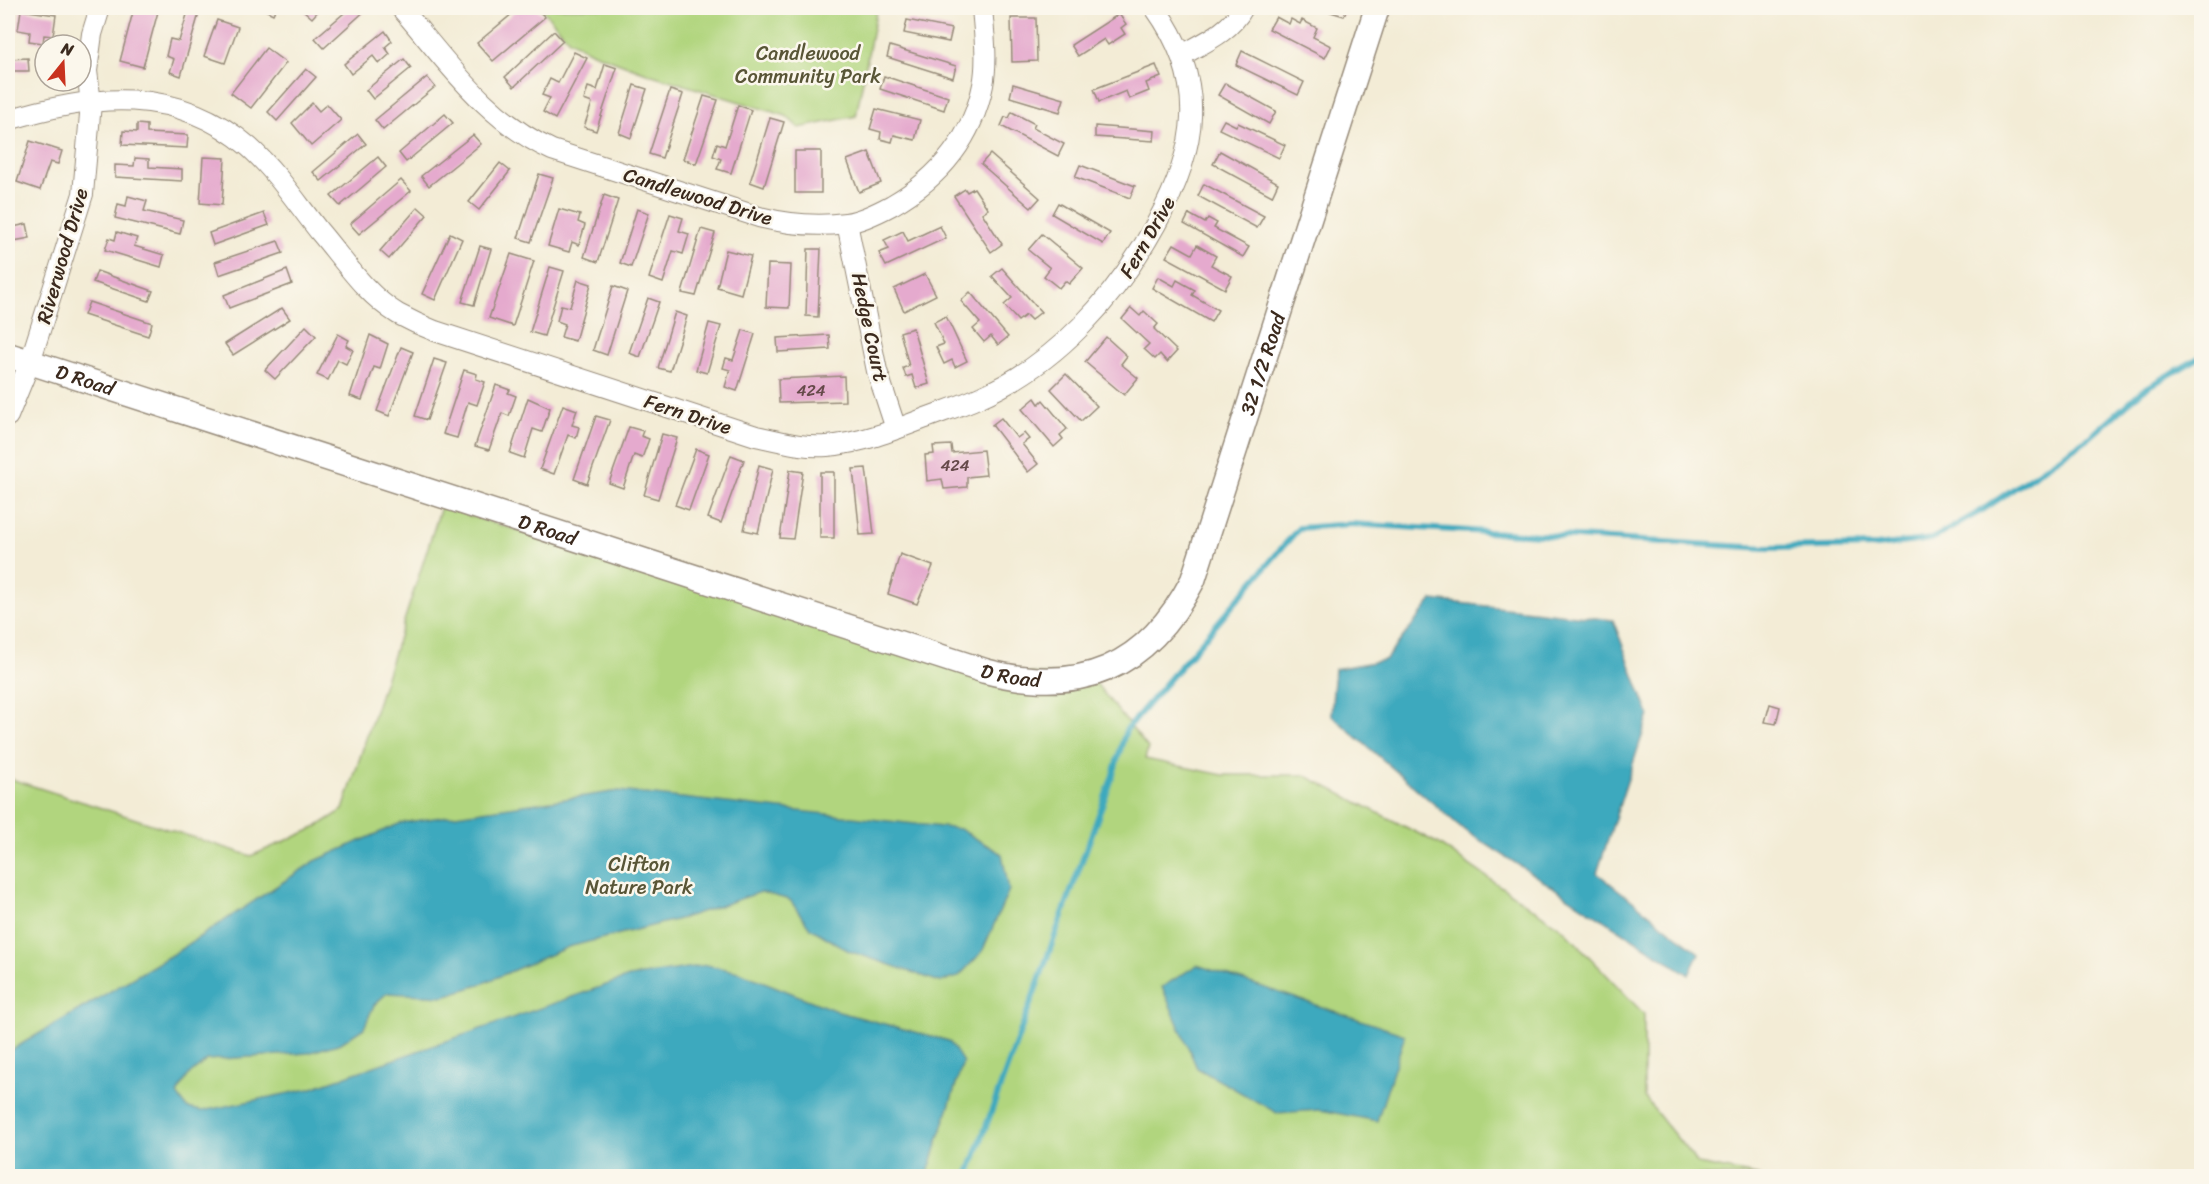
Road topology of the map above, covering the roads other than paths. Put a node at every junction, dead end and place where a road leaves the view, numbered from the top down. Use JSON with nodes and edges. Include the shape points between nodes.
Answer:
{"nodes":[{"id":1,"x":100,"y":8,"type":"edge"},
{"id":2,"x":401,"y":8,"type":"edge"},
{"id":3,"x":982,"y":8,"type":"edge"},
{"id":4,"x":1155,"y":8,"type":"edge"},
{"id":5,"x":1243,"y":8,"type":"edge"},
{"id":6,"x":1377,"y":8,"type":"edge"},
{"id":7,"x":1182,"y":55,"type":"junction"},
{"id":8,"x":91,"y":103,"type":"junction"},
{"id":9,"x":8,"y":120,"type":"edge"},
{"id":10,"x":848,"y":223,"type":"junction"},
{"id":11,"x":8,"y":355,"type":"edge"},
{"id":12,"x":30,"y":362,"type":"junction"},
{"id":13,"x":8,"y":416,"type":"edge"},
{"id":14,"x":896,"y":429,"type":"junction"},
{"id":15,"x":1090,"y":676,"type":"joint"}],
"edges":[{"from":1,"to":8,"type":"street","name":"Riverwood Drive","via":[[87,70]]},
{"from":2,"to":10,"type":"street","name":"Candlewood Drive","via":[[485,106],[531,140],[759,217],[785,223]]},
{"from":3,"to":10,"type":"street","name":"Candlewood Drive","via":[[983,83],[975,115],[963,140],[944,166],[916,191],[881,211]]},
{"from":4,"to":7,"type":"street","name":"Fern Drive"},
{"from":5,"to":7,"type":"street","via":[[1218,35]]},
{"from":6,"to":15,"type":"street","name":"32 1/2 Road","via":[[1193,580],[1177,611],[1148,643]]},
{"from":7,"to":14,"type":"street","name":"Fern Drive","via":[[1191,99],[1188,150],[1171,196],[1121,282],[1062,344],[1013,380],[979,398]]},
{"from":8,"to":9,"type":"street","name":"Fern Drive","via":[[53,106]]},
{"from":8,"to":12,"type":"street","name":"Riverwood Drive","via":[[83,194]]},
{"from":8,"to":14,"type":"street","name":"Fern Drive","via":[[113,99],[163,103],[226,129],[263,162],[370,291],[397,313],[435,331],[756,436],[795,445],[859,441]]},
{"from":10,"to":14,"type":"street","name":"Hedge Court","via":[[877,371]]},
{"from":11,"to":12,"type":"street","name":"D Road"},
{"from":12,"to":13,"type":"street","name":"Riverwood Drive"},
{"from":12,"to":15,"type":"street","name":"D Road","via":[[985,671],[1018,680],[1059,681]]}]}
